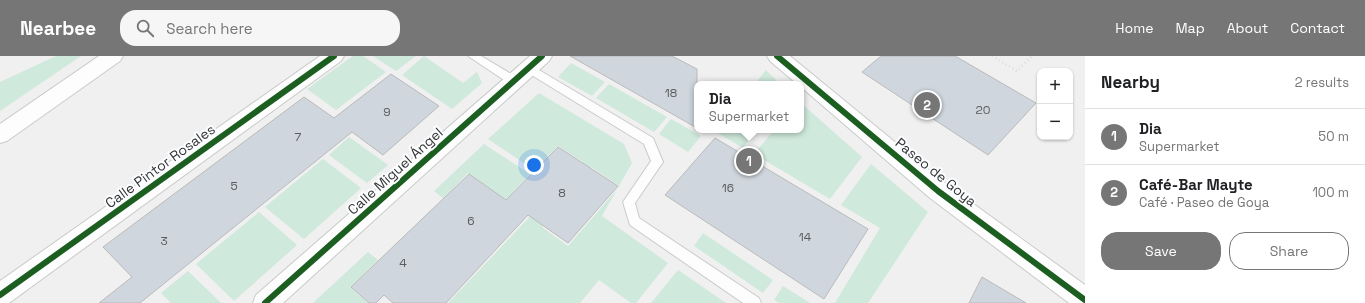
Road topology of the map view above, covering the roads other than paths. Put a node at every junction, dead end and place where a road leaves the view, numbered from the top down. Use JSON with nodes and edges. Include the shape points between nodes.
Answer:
{"nodes":[{"id":1,"x":113,"y":56,"type":"edge"},
{"id":2,"x":334,"y":56,"type":"edge"},
{"id":3,"x":473,"y":56,"type":"edge"},
{"id":4,"x":777,"y":56,"type":"edge"},
{"id":5,"x":528,"y":68,"type":"edge"},
{"id":6,"x":0,"y":135,"type":"edge"},
{"id":7,"x":0,"y":295,"type":"edge"},
{"id":8,"x":1085,"y":300,"type":"edge"},
{"id":9,"x":265,"y":303,"type":"edge"},
{"id":10,"x":754,"y":303,"type":"edge"}],
"edges":[{"from":1,"to":6,"type":"street"},
{"from":2,"to":7,"type":"street","name":"Calle Pintor Rosales"},
{"from":3,"to":5,"type":"lane"},
{"from":4,"to":8,"type":"street","name":"Paseo de Goya","via":[[938,191]]},
{"from":5,"to":9,"type":"street","name":"Calle Miguel Ángel"},
{"from":5,"to":10,"type":"lane","via":[[649,142],[657,162],[629,202],[634,221]]}]}
